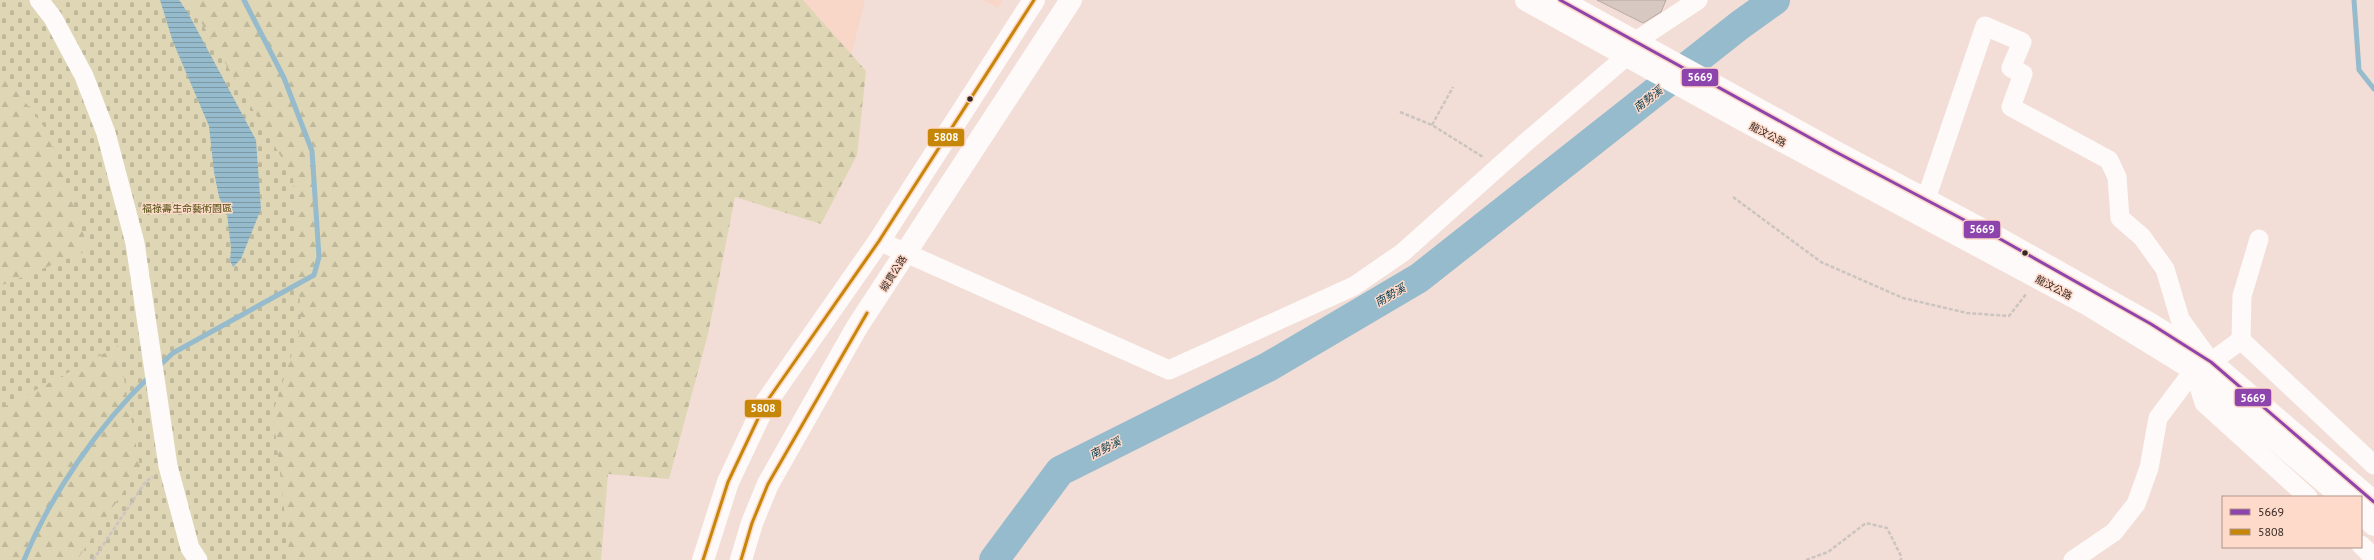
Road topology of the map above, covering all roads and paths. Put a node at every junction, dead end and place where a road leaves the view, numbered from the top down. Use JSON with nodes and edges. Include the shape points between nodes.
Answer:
{"nodes":[{"id":1,"x":39,"y":0,"type":"edge"},
{"id":2,"x":1034,"y":0,"type":"edge"},
{"id":3,"x":1071,"y":0,"type":"edge"},
{"id":4,"x":1526,"y":0,"type":"edge"},
{"id":5,"x":1560,"y":0,"type":"edge"},
{"id":6,"x":1698,"y":0,"type":"edge"},
{"id":7,"x":1641,"y":53,"type":"junction"},
{"id":8,"x":1454,"y":87,"type":"dead end"},
{"id":9,"x":1400,"y":112,"type":"dead end"},
{"id":10,"x":1432,"y":125,"type":"junction"},
{"id":11,"x":1499,"y":166,"type":"junction"},
{"id":12,"x":1733,"y":198,"type":"dead end"},
{"id":13,"x":1922,"y":207,"type":"junction"},
{"id":14,"x":2259,"y":239,"type":"dead end"},
{"id":15,"x":879,"y":241,"type":"junction"},
{"id":16,"x":906,"y":252,"type":"junction"},
{"id":17,"x":2038,"y":278,"type":"junction"},
{"id":18,"x":2241,"y":340,"type":"junction"},
{"id":19,"x":2203,"y":366,"type":"junction"},
{"id":20,"x":2374,"y":465,"type":"edge"},
{"id":21,"x":168,"y":466,"type":"junction"},
{"id":22,"x":2307,"y":496,"type":"edge"},
{"id":23,"x":2341,"y":496,"type":"edge"},
{"id":24,"x":2374,"y":502,"type":"edge"},
{"id":25,"x":2362,"y":515,"type":"edge"},
{"id":26,"x":2374,"y":525,"type":"edge"},
{"id":27,"x":2362,"y":546,"type":"edge"},
{"id":28,"x":2374,"y":558,"type":"edge"},
{"id":29,"x":93,"y":560,"type":"edge"},
{"id":30,"x":198,"y":560,"type":"edge"},
{"id":31,"x":703,"y":560,"type":"edge"},
{"id":32,"x":741,"y":560,"type":"edge"},
{"id":33,"x":1806,"y":560,"type":"edge"},
{"id":34,"x":1901,"y":560,"type":"edge"},
{"id":35,"x":2073,"y":560,"type":"edge"}],
"edges":[{"from":1,"to":21,"type":"street","via":[[53,18],[84,76],[106,133],[135,243]]},
{"from":2,"to":15,"type":"main road"},
{"from":3,"to":16,"type":"main road","name":"縱貫公路"},
{"from":4,"to":7,"type":"main road"},
{"from":5,"to":7,"type":"main road"},
{"from":6,"to":7,"type":"street"},
{"from":7,"to":11,"type":"street"},
{"from":7,"to":13,"type":"main road","name":"龍汶公路"},
{"from":8,"to":10,"type":"path"},
{"from":9,"to":10,"type":"path"},
{"from":10,"to":11,"type":"path"},
{"from":11,"to":16,"type":"street","via":[[1402,253],[1354,286],[1169,370]]},
{"from":12,"to":17,"type":"path","via":[[1821,262],[1903,298],[1967,313],[2009,316]]},
{"from":13,"to":17,"type":"main road","name":"龍汶公路"},
{"from":13,"to":19,"type":"main road","name":"龍汶公路","via":[[2151,324]]},
{"from":13,"to":19,"type":"street","via":[[1985,26],[2022,42],[2011,68],[2023,74],[2011,107],[2109,160],[2117,177],[2120,218],[2142,237],[2165,269],[2180,319]]},
{"from":14,"to":18,"type":"street","via":[[2242,296]]},
{"from":15,"to":16,"type":"street"},
{"from":15,"to":31,"type":"main road","via":[[765,404],[728,482]]},
{"from":16,"to":32,"type":"main road","name":"縱貫公路","via":[[858,327],[786,450],[765,490]]},
{"from":17,"to":19,"type":"main road","name":"龍汶公路"},
{"from":18,"to":19,"type":"street"},
{"from":18,"to":20,"type":"street"},
{"from":19,"to":22,"type":"street","via":[[2204,403]]},
{"from":19,"to":23,"type":"main road","name":"龍汶公路"},
{"from":19,"to":24,"type":"main road","name":"龍汶公路"},
{"from":19,"to":35,"type":"street","via":[[2158,418],[2149,468],[2136,504],[2114,532]]},
{"from":21,"to":29,"type":"path","via":[[146,481]]},
{"from":21,"to":30,"type":"street","via":[[190,548]]},
{"from":25,"to":26,"type":"main road"},
{"from":27,"to":28,"type":"street"},
{"from":33,"to":34,"type":"path","via":[[1828,552],[1866,523],[1887,528]]}]}
